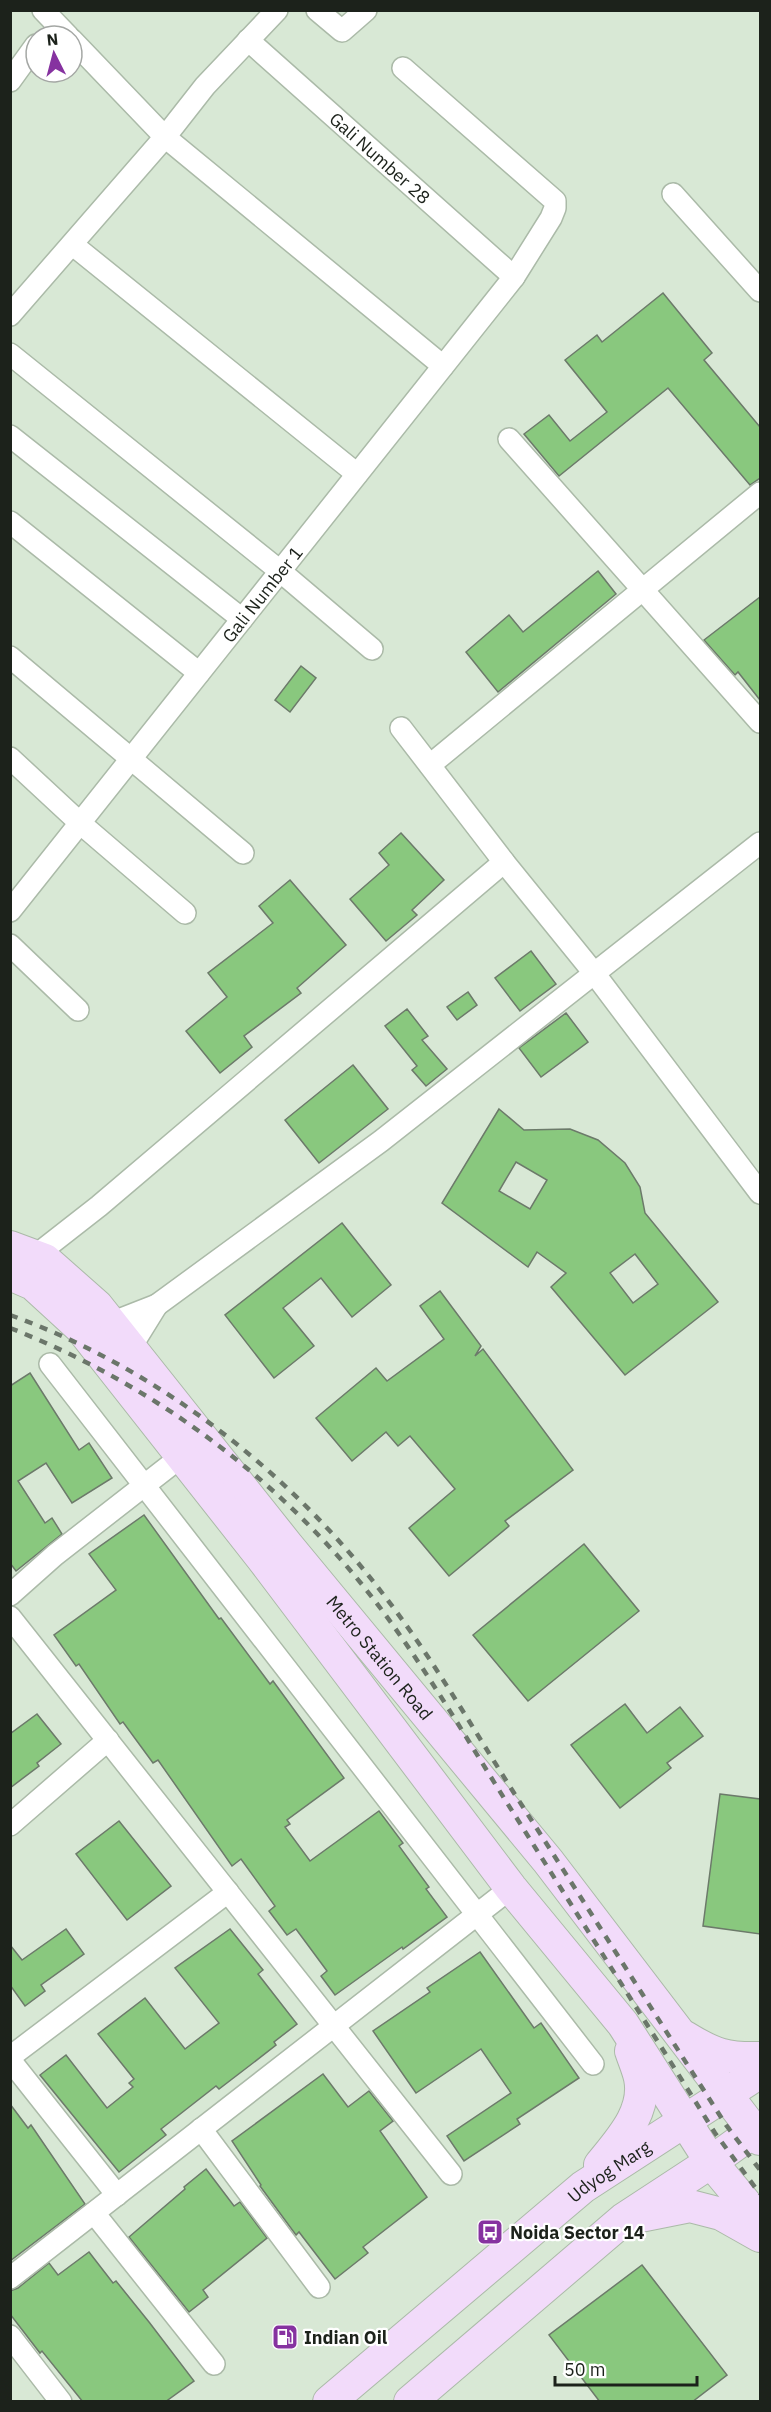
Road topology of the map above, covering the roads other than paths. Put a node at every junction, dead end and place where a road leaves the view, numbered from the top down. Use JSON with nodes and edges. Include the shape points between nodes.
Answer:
{"nodes":[{"id":1,"x":277,"y":10,"type":"edge"},
{"id":2,"x":317,"y":10,"type":"edge"},
{"id":3,"x":366,"y":10,"type":"edge"},
{"id":4,"x":248,"y":40,"type":"junction"},
{"id":5,"x":84,"y":53,"type":"edge"},
{"id":6,"x":24,"y":62,"type":"edge"},
{"id":7,"x":403,"y":68,"type":"dead end"},
{"id":8,"x":10,"y":81,"type":"edge"},
{"id":9,"x":165,"y":137,"type":"junction"},
{"id":10,"x":673,"y":194,"type":"dead end"},
{"id":11,"x":73,"y":244,"type":"junction"},
{"id":12,"x":514,"y":277,"type":"junction"},
{"id":13,"x":760,"y":291,"type":"edge"},
{"id":14,"x":10,"y":315,"type":"edge"},
{"id":15,"x":10,"y":354,"type":"edge"},
{"id":16,"x":443,"y":366,"type":"junction"},
{"id":17,"x":10,"y":436,"type":"edge"},
{"id":18,"x":509,"y":439,"type":"dead end"},
{"id":19,"x":357,"y":474,"type":"junction"},
{"id":20,"x":760,"y":493,"type":"edge"},
{"id":21,"x":10,"y":522,"type":"edge"},
{"id":22,"x":280,"y":571,"type":"junction"},
{"id":23,"x":643,"y":590,"type":"junction"},
{"id":24,"x":242,"y":619,"type":"junction"},
{"id":25,"x":372,"y":649,"type":"dead end"},
{"id":26,"x":10,"y":657,"type":"edge"},
{"id":27,"x":199,"y":673,"type":"junction"},
{"id":28,"x":760,"y":722,"type":"edge"},
{"id":29,"x":401,"y":728,"type":"dead end"},
{"id":30,"x":10,"y":758,"type":"edge"},
{"id":31,"x":131,"y":758,"type":"junction"},
{"id":32,"x":430,"y":765,"type":"junction"},
{"id":33,"x":80,"y":823,"type":"junction"},
{"id":34,"x":760,"y":843,"type":"edge"},
{"id":35,"x":243,"y":853,"type":"dead end"},
{"id":36,"x":504,"y":862,"type":"junction"},
{"id":37,"x":10,"y":911,"type":"edge"},
{"id":38,"x":185,"y":913,"type":"dead end"},
{"id":39,"x":10,"y":945,"type":"edge"},
{"id":40,"x":594,"y":973,"type":"junction"},
{"id":41,"x":78,"y":1010,"type":"dead end"},
{"id":42,"x":760,"y":1193,"type":"edge"},
{"id":43,"x":19,"y":1259,"type":"edge"},
{"id":44,"x":157,"y":1305,"type":"junction"},
{"id":45,"x":111,"y":1323,"type":"junction"},
{"id":46,"x":131,"y":1347,"type":"junction"},
{"id":47,"x":50,"y":1364,"type":"dead end"},
{"id":48,"x":182,"y":1456,"type":"junction"},
{"id":49,"x":144,"y":1485,"type":"junction"},
{"id":50,"x":10,"y":1595,"type":"edge"},
{"id":51,"x":10,"y":1617,"type":"edge"},
{"id":52,"x":108,"y":1740,"type":"junction"},
{"id":53,"x":10,"y":1825,"type":"edge"},
{"id":54,"x":548,"y":1861,"type":"junction"},
{"id":55,"x":511,"y":1888,"type":"junction"},
{"id":56,"x":228,"y":1892,"type":"junction"},
{"id":57,"x":476,"y":1914,"type":"junction"},
{"id":58,"x":623,"y":2024,"type":"junction"},
{"id":59,"x":334,"y":2026,"type":"junction"},
{"id":60,"x":679,"y":2034,"type":"junction"},
{"id":61,"x":760,"y":2058,"type":"edge"},
{"id":62,"x":10,"y":2059,"type":"edge"},
{"id":63,"x":593,"y":2064,"type":"dead end"},
{"id":64,"x":760,"y":2072,"type":"edge"},
{"id":65,"x":726,"y":2093,"type":"junction"},
{"id":66,"x":685,"y":2120,"type":"junction"},
{"id":67,"x":201,"y":2130,"type":"junction"},
{"id":68,"x":757,"y":2135,"type":"edge"},
{"id":69,"x":711,"y":2162,"type":"junction"},
{"id":70,"x":451,"y":2174,"type":"dead end"},
{"id":71,"x":583,"y":2187,"type":"junction"},
{"id":72,"x":117,"y":2195,"type":"junction"},
{"id":73,"x":94,"y":2213,"type":"junction"},
{"id":74,"x":624,"y":2219,"type":"junction"},
{"id":75,"x":760,"y":2221,"type":"edge"},
{"id":76,"x":760,"y":2236,"type":"edge"},
{"id":77,"x":10,"y":2278,"type":"edge"},
{"id":78,"x":319,"y":2287,"type":"dead end"},
{"id":79,"x":10,"y":2336,"type":"edge"},
{"id":80,"x":214,"y":2364,"type":"dead end"},
{"id":81,"x":62,"y":2402,"type":"edge"},
{"id":82,"x":329,"y":2402,"type":"edge"},
{"id":83,"x":410,"y":2402,"type":"edge"}],
"edges":[{"from":1,"to":4,"type":"street"},
{"from":2,"to":3,"type":"street","via":[[342,31]]},
{"from":4,"to":9,"type":"street"},
{"from":4,"to":12,"type":"street","name":"Gali Number 28"},
{"from":5,"to":9,"type":"street"},
{"from":6,"to":8,"type":"street"},
{"from":7,"to":12,"type":"street","name":"Gali Number 1","via":[[555,201],[551,218]]},
{"from":9,"to":11,"type":"street"},
{"from":9,"to":16,"type":"street"},
{"from":10,"to":13,"type":"street"},
{"from":11,"to":14,"type":"street"},
{"from":11,"to":19,"type":"street"},
{"from":12,"to":16,"type":"street","name":"Gali Number 1"},
{"from":15,"to":22,"type":"street"},
{"from":16,"to":19,"type":"street","name":"Gali Number 1"},
{"from":17,"to":24,"type":"street"},
{"from":18,"to":23,"type":"street"},
{"from":19,"to":22,"type":"street","name":"Gali Number 1"},
{"from":20,"to":23,"type":"street"},
{"from":21,"to":27,"type":"street"},
{"from":22,"to":24,"type":"street","name":"Gali Number 1"},
{"from":22,"to":25,"type":"street"},
{"from":23,"to":28,"type":"street"},
{"from":23,"to":32,"type":"street"},
{"from":24,"to":27,"type":"street","name":"Gali Number 1"},
{"from":26,"to":31,"type":"street"},
{"from":27,"to":31,"type":"street","name":"Gali Number 1"},
{"from":29,"to":32,"type":"street"},
{"from":30,"to":33,"type":"street"},
{"from":31,"to":33,"type":"street","name":"Gali Number 1"},
{"from":31,"to":35,"type":"street"},
{"from":32,"to":36,"type":"street"},
{"from":33,"to":37,"type":"street","name":"Gali Number 1"},
{"from":33,"to":38,"type":"street"},
{"from":34,"to":40,"type":"street"},
{"from":36,"to":40,"type":"street"},
{"from":36,"to":43,"type":"street","via":[[99,1206]]},
{"from":39,"to":41,"type":"street"},
{"from":40,"to":42,"type":"street"},
{"from":40,"to":44,"type":"street","via":[[381,1141]]},
{"from":43,"to":45,"type":"street","name":"Metro Station Road","via":[[45,1260]]},
{"from":43,"to":48,"type":"street","name":"Metro Station Road","via":[[33,1284],[81,1328]]},
{"from":44,"to":45,"type":"street"},
{"from":44,"to":46,"type":"street"},
{"from":45,"to":46,"type":"street","name":"Metro Station Road"},
{"from":46,"to":54,"type":"street","name":"Metro Station Road","via":[[287,1545]]},
{"from":47,"to":49,"type":"street"},
{"from":48,"to":49,"type":"street"},
{"from":48,"to":55,"type":"street","name":"Metro Station Road"},
{"from":49,"to":50,"type":"street"},
{"from":49,"to":57,"type":"street"},
{"from":51,"to":52,"type":"street"},
{"from":52,"to":53,"type":"street"},
{"from":52,"to":56,"type":"street"},
{"from":54,"to":55,"type":"street"},
{"from":54,"to":60,"type":"street","name":"Metro Station Road"},
{"from":55,"to":57,"type":"street"},
{"from":55,"to":58,"type":"street","name":"Metro Station Road"},
{"from":56,"to":59,"type":"street"},
{"from":56,"to":62,"type":"street"},
{"from":57,"to":59,"type":"street"},
{"from":57,"to":63,"type":"street"},
{"from":58,"to":66,"type":"street","name":"Metro Station Road"},
{"from":58,"to":71,"type":"street","via":[[640,2079],[638,2106],[625,2133]]},
{"from":59,"to":67,"type":"street"},
{"from":59,"to":70,"type":"street"},
{"from":60,"to":61,"type":"street","via":[[710,2052]]},
{"from":60,"to":65,"type":"street","name":"Metro Station Road"},
{"from":62,"to":72,"type":"street"},
{"from":64,"to":65,"type":"street","name":"Udyog Marg"},
{"from":65,"to":66,"type":"street","name":"Udyog Marg"},
{"from":65,"to":68,"type":"street","name":"Metro Station Road"},
{"from":66,"to":69,"type":"street","name":"Metro Station Road"},
{"from":66,"to":71,"type":"street","name":"Udyog Marg"},
{"from":67,"to":72,"type":"street"},
{"from":67,"to":78,"type":"street"},
{"from":68,"to":69,"type":"street"},
{"from":69,"to":74,"type":"street"},
{"from":69,"to":75,"type":"street","name":"Metro Station Road"},
{"from":71,"to":82,"type":"street","name":"Udyog Marg"},
{"from":72,"to":73,"type":"street"},
{"from":73,"to":77,"type":"street"},
{"from":73,"to":80,"type":"street"},
{"from":74,"to":76,"type":"street","via":[[690,2206],[721,2214]]},
{"from":74,"to":83,"type":"street"},
{"from":79,"to":81,"type":"street"}]}
